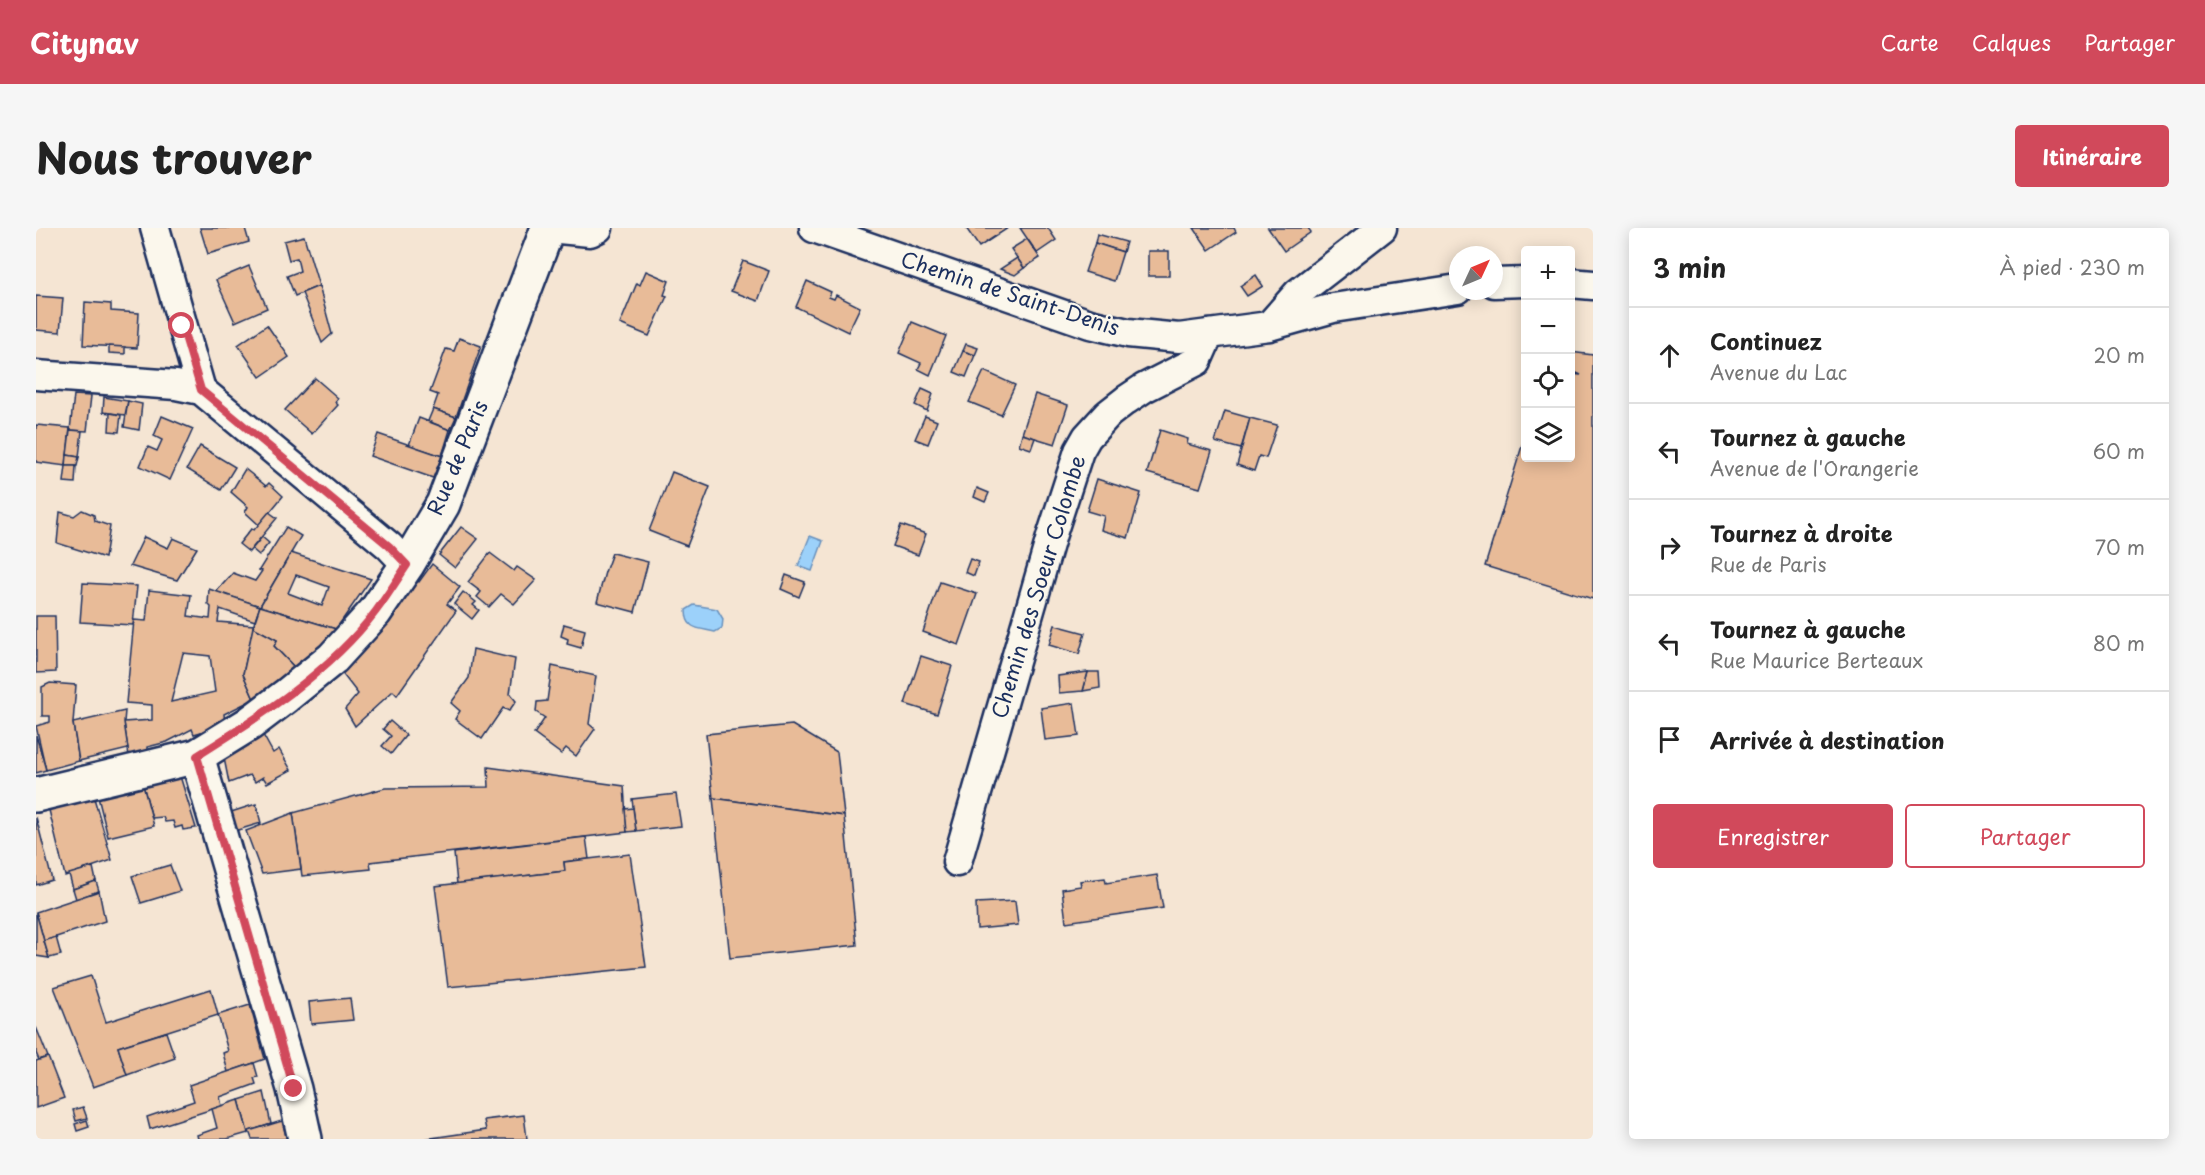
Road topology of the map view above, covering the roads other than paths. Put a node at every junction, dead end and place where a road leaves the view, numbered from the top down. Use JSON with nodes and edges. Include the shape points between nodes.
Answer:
{"nodes":[{"id":1,"x":155,"y":228,"type":"edge"},
{"id":2,"x":548,"y":228,"type":"edge"},
{"id":3,"x":598,"y":228,"type":"edge"},
{"id":4,"x":814,"y":228,"type":"edge"},
{"id":5,"x":1382,"y":228,"type":"edge"},
{"id":6,"x":1521,"y":282,"type":"edge"},
{"id":7,"x":1503,"y":283,"type":"edge"},
{"id":8,"x":1575,"y":283,"type":"edge"},
{"id":9,"x":1593,"y":285,"type":"edge"},
{"id":10,"x":1449,"y":290,"type":"edge"},
{"id":11,"x":1269,"y":326,"type":"junction"},
{"id":12,"x":1209,"y":334,"type":"junction"},
{"id":13,"x":36,"y":375,"type":"edge"},
{"id":14,"x":201,"y":390,"type":"junction"},
{"id":15,"x":407,"y":565,"type":"junction"},
{"id":16,"x":197,"y":756,"type":"junction"},
{"id":17,"x":36,"y":795,"type":"edge"},
{"id":18,"x":957,"y":862,"type":"dead end"},
{"id":19,"x":305,"y":1139,"type":"edge"}],
"edges":[{"from":1,"to":14,"type":"street"},
{"from":2,"to":3,"type":"street","via":[[590,232]]},
{"from":2,"to":15,"type":"street","name":"Rue de Paris","via":[[442,504]]},
{"from":4,"to":12,"type":"street","name":"Chemin de Saint-Denis","via":[[1090,324],[1179,338]]},
{"from":5,"to":11,"type":"street","via":[[1298,293]]},
{"from":6,"to":7,"type":"street"},
{"from":8,"to":9,"type":"street"},
{"from":10,"to":11,"type":"street","name":"Chemin de Saint-Denis","via":[[1333,308]]},
{"from":11,"to":12,"type":"street","name":"Chemin de Saint-Denis"},
{"from":12,"to":18,"type":"street","name":"Chemin des Soeur Colombe","via":[[1197,361],[1126,400],[1108,414],[1079,451]]},
{"from":13,"to":14,"type":"street"},
{"from":14,"to":15,"type":"street"},
{"from":15,"to":16,"type":"street","name":"Rue de Paris","via":[[375,612],[333,658],[249,724]]},
{"from":16,"to":17,"type":"street","name":"Rue de Paris"},
{"from":16,"to":19,"type":"street"}]}
